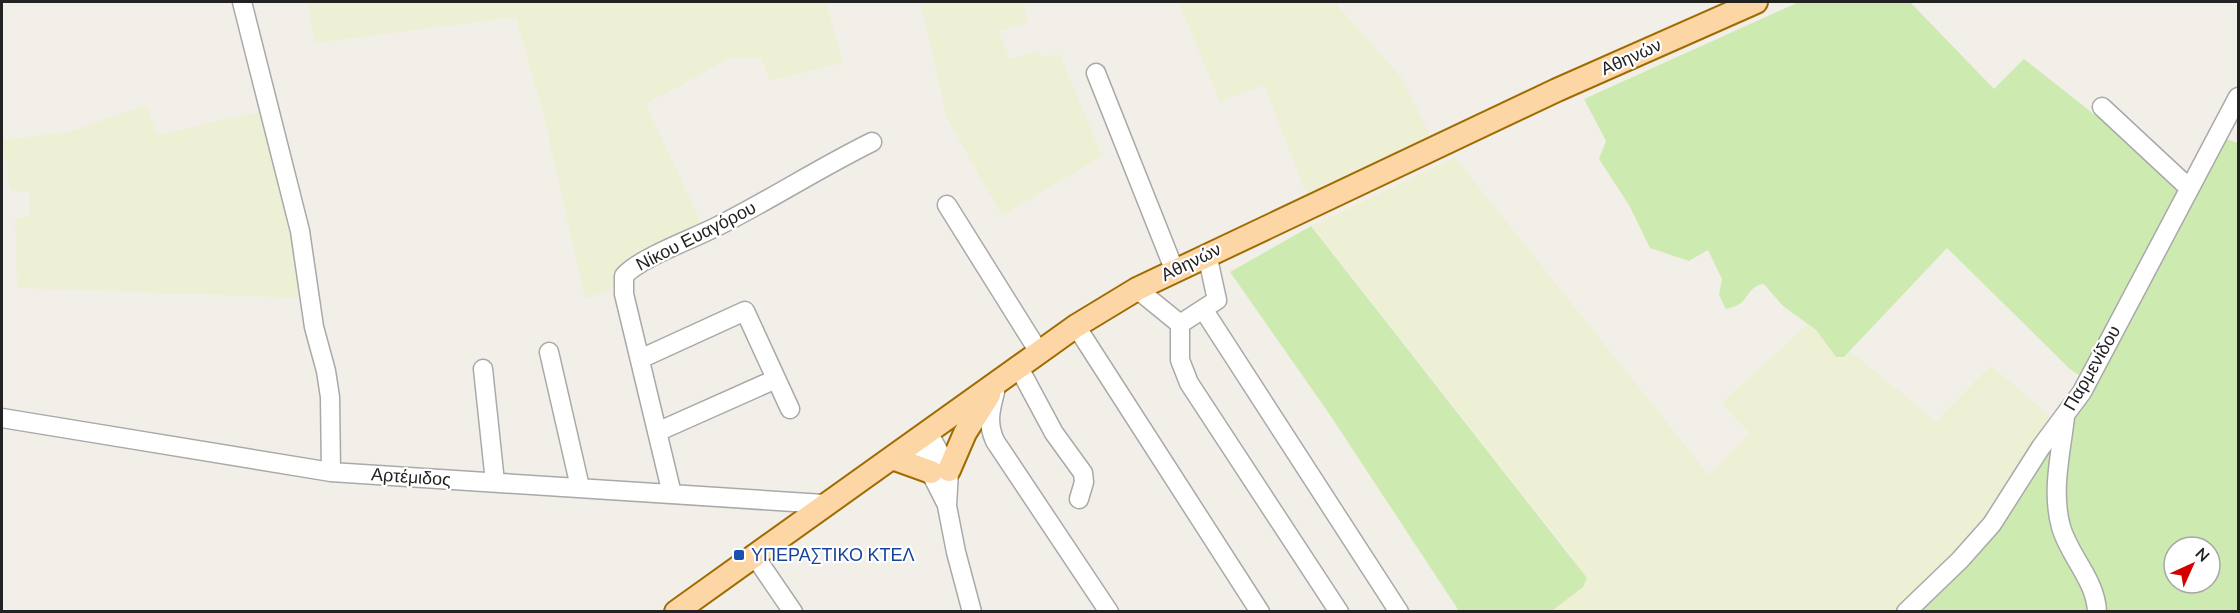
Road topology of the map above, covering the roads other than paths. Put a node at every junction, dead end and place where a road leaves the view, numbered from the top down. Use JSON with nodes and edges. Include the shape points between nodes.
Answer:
{"nodes":[{"id":1,"x":242,"y":2,"type":"edge"},
{"id":2,"x":1756,"y":2,"type":"edge"},
{"id":3,"x":1096,"y":73,"type":"dead end"},
{"id":4,"x":2238,"y":97,"type":"edge"},
{"id":5,"x":2102,"y":107,"type":"dead end"},
{"id":6,"x":872,"y":142,"type":"dead end"},
{"id":7,"x":2189,"y":188,"type":"junction"},
{"id":8,"x":947,"y":205,"type":"dead end"},
{"id":9,"x":1207,"y":254,"type":"junction"},
{"id":10,"x":1174,"y":270,"type":"junction"},
{"id":11,"x":1137,"y":289,"type":"junction"},
{"id":12,"x":1203,"y":309,"type":"junction"},
{"id":13,"x":1180,"y":324,"type":"junction"},
{"id":14,"x":1076,"y":326,"type":"junction"},
{"id":15,"x":549,"y":352,"type":"dead end"},
{"id":16,"x":1039,"y":352,"type":"junction"},
{"id":17,"x":640,"y":359,"type":"junction"},
{"id":18,"x":1018,"y":366,"type":"junction"},
{"id":19,"x":483,"y":369,"type":"dead end"},
{"id":20,"x":776,"y":379,"type":"junction"},
{"id":21,"x":997,"y":383,"type":"junction"},
{"id":22,"x":790,"y":409,"type":"dead end"},
{"id":23,"x":2066,"y":415,"type":"junction"},
{"id":24,"x":2,"y":418,"type":"edge"},
{"id":25,"x":657,"y":432,"type":"junction"},
{"id":26,"x":921,"y":437,"type":"junction"},
{"id":27,"x":892,"y":458,"type":"junction"},
{"id":28,"x":940,"y":471,"type":"junction"},
{"id":29,"x":331,"y":472,"type":"junction"},
{"id":30,"x":495,"y":482,"type":"junction"},
{"id":31,"x":580,"y":487,"type":"junction"},
{"id":32,"x":672,"y":494,"type":"junction"},
{"id":33,"x":1079,"y":499,"type":"dead end"},
{"id":34,"x":824,"y":504,"type":"junction"},
{"id":35,"x":754,"y":555,"type":"junction"},
{"id":36,"x":676,"y":612,"type":"edge"},
{"id":37,"x":793,"y":612,"type":"edge"},
{"id":38,"x":972,"y":612,"type":"edge"},
{"id":39,"x":1109,"y":612,"type":"edge"},
{"id":40,"x":1260,"y":612,"type":"edge"},
{"id":41,"x":1339,"y":612,"type":"edge"},
{"id":42,"x":1399,"y":612,"type":"edge"},
{"id":43,"x":1906,"y":612,"type":"edge"},
{"id":44,"x":2097,"y":612,"type":"edge"}],
"edges":[{"from":1,"to":29,"type":"street","via":[[300,231],[314,327],[330,398]]},
{"from":2,"to":9,"type":"main road","name":"Αθηνών","via":[[1557,90]]},
{"from":3,"to":10,"type":"street"},
{"from":4,"to":7,"type":"street","name":"Παρμενίδου"},
{"from":5,"to":7,"type":"street"},
{"from":6,"to":17,"type":"street","name":"Νίκου Ευαγόρου","via":[[626,273],[622,287]]},
{"from":7,"to":23,"type":"street","name":"Παρμενίδου","via":[[2099,364]]},
{"from":8,"to":16,"type":"street"},
{"from":9,"to":10,"type":"main road","name":"Αθηνών"},
{"from":9,"to":12,"type":"street","via":[[1217,300]]},
{"from":10,"to":11,"type":"main road","name":"Αθηνών"},
{"from":11,"to":13,"type":"street"},
{"from":11,"to":14,"type":"main road","name":"Αθηνών"},
{"from":12,"to":13,"type":"street"},
{"from":12,"to":42,"type":"street"},
{"from":13,"to":41,"type":"street","via":[[1180,360],[1189,383]]},
{"from":14,"to":16,"type":"main road","name":"Αθηνών"},
{"from":14,"to":40,"type":"street"},
{"from":15,"to":31,"type":"street"},
{"from":16,"to":18,"type":"main road","name":"Αθηνών"},
{"from":17,"to":20,"type":"street","via":[[745,311]]},
{"from":17,"to":25,"type":"street","name":"Νίκου Ευαγόρου"},
{"from":18,"to":21,"type":"main road","name":"Αθηνών"},
{"from":18,"to":33,"type":"street","via":[[1054,433],[1083,474]]},
{"from":19,"to":30,"type":"street"},
{"from":20,"to":22,"type":"street"},
{"from":20,"to":25,"type":"street"},
{"from":21,"to":26,"type":"main road","name":"Αθηνών"},
{"from":21,"to":28,"type":"main road"},
{"from":21,"to":39,"type":"street","via":[[989,429]]},
{"from":23,"to":43,"type":"street","name":"Παρμενίδου","via":[[1992,524]]},
{"from":23,"to":44,"type":"street","via":[[2056,484],[2057,507],[2062,529],[2093,592]]},
{"from":24,"to":29,"type":"street","name":"Αρτέμιδος"},
{"from":25,"to":32,"type":"street","name":"Νίκου Ευαγόρου"},
{"from":26,"to":27,"type":"main road","name":"Αθηνών"},
{"from":26,"to":28,"type":"street"},
{"from":27,"to":28,"type":"main road"},
{"from":27,"to":34,"type":"main road","name":"Αθηνών"},
{"from":28,"to":38,"type":"street"},
{"from":29,"to":30,"type":"street","name":"Αρτέμιδος"},
{"from":30,"to":31,"type":"street","name":"Αρτέμιδος"},
{"from":31,"to":32,"type":"street","name":"Αρτέμιδος"},
{"from":32,"to":34,"type":"street","name":"Αρτέμιδος"},
{"from":34,"to":35,"type":"main road","name":"Αθηνών"},
{"from":35,"to":36,"type":"main road","name":"Αθηνών"},
{"from":35,"to":37,"type":"street"}]}
